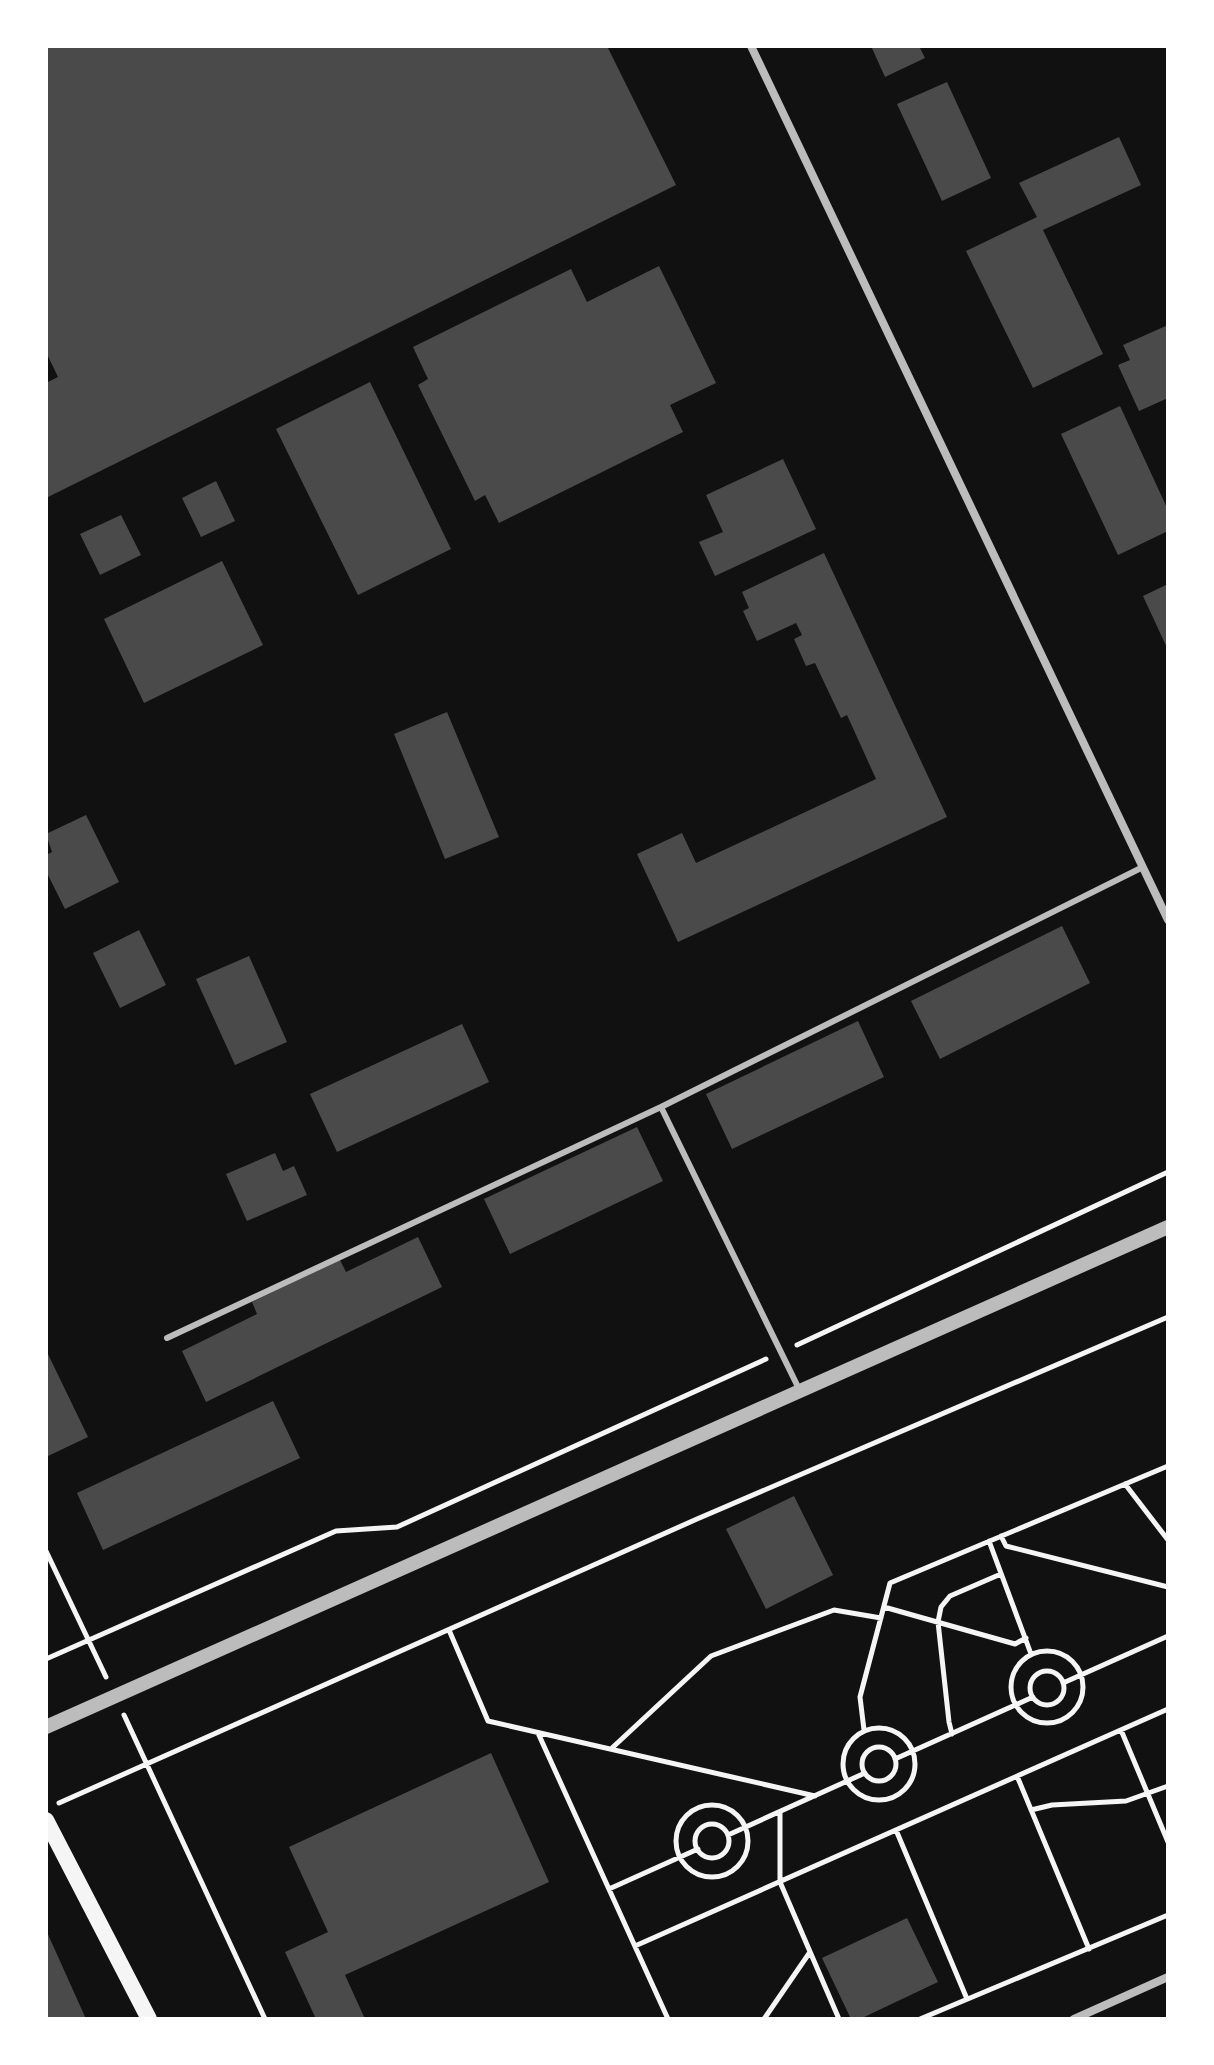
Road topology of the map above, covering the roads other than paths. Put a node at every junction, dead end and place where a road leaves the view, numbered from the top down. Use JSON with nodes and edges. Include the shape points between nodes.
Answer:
{"nodes":[{"id":1,"x":751,"y":46,"type":"edge"},
{"id":2,"x":1143,"y":867,"type":"junction"},
{"id":3,"x":1168,"y":920,"type":"edge"},
{"id":4,"x":661,"y":1107,"type":"junction"},
{"id":5,"x":1168,"y":1227,"type":"edge"},
{"id":6,"x":167,"y":1338,"type":"dead end"},
{"id":7,"x":800,"y":1391,"type":"junction"},
{"id":8,"x":46,"y":1727,"type":"edge"},
{"id":9,"x":46,"y":1820,"type":"edge"},
{"id":10,"x":1168,"y":1977,"type":"edge"},
{"id":11,"x":149,"y":2019,"type":"edge"},
{"id":12,"x":1074,"y":2019,"type":"edge"}],
"edges":[{"from":1,"to":2,"type":"street"},
{"from":2,"to":3,"type":"street"},
{"from":2,"to":4,"type":"lane"},
{"from":4,"to":6,"type":"lane"},
{"from":4,"to":7,"type":"lane"},
{"from":5,"to":7,"type":"street"},
{"from":7,"to":8,"type":"street"},
{"from":9,"to":11,"type":"main road"},
{"from":10,"to":12,"type":"street"}]}
